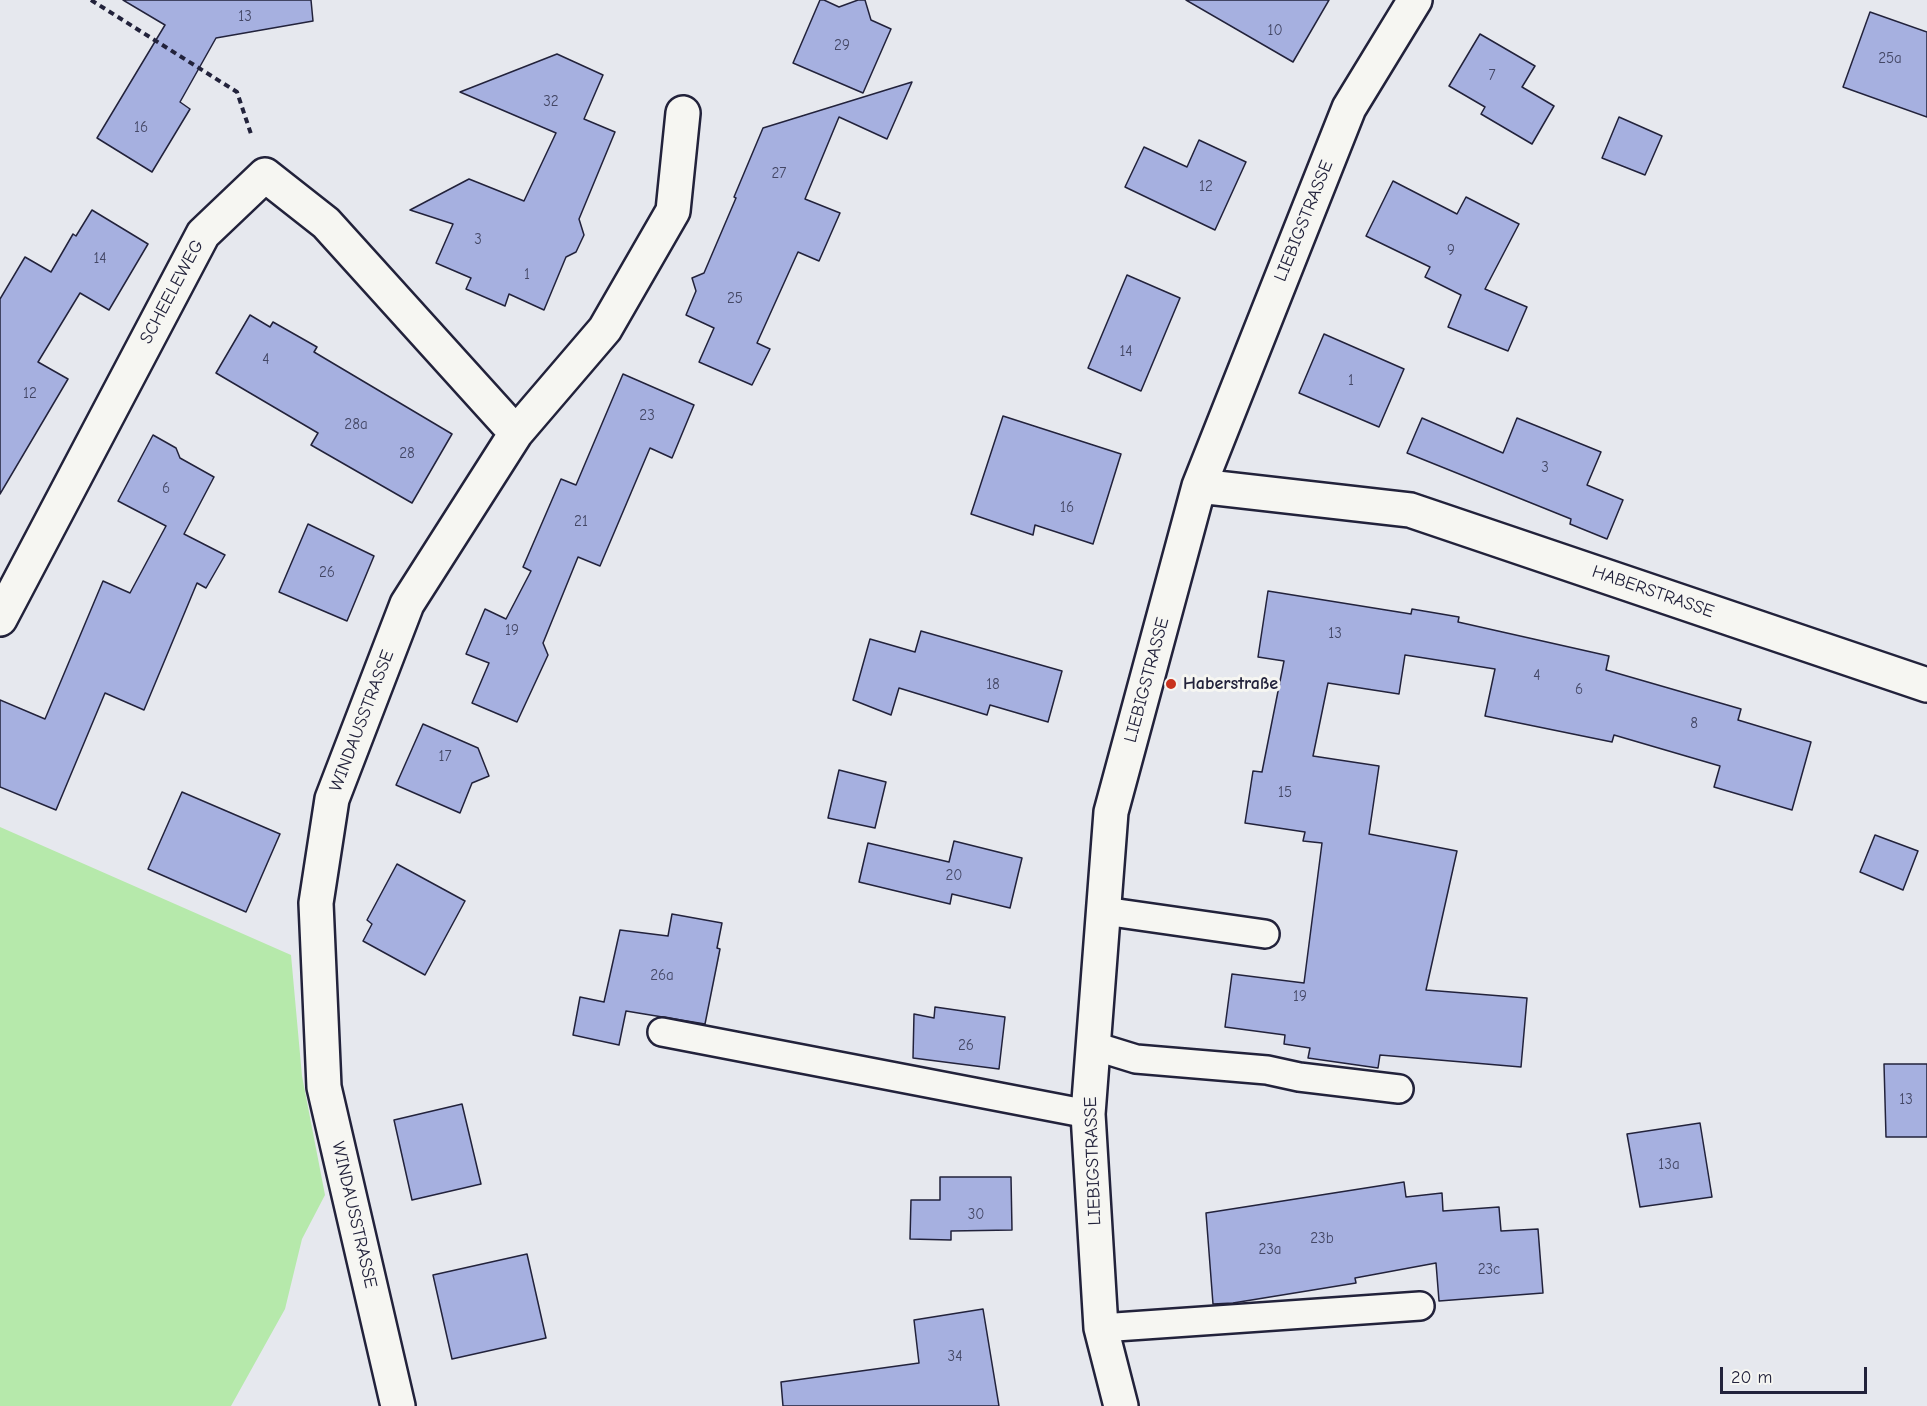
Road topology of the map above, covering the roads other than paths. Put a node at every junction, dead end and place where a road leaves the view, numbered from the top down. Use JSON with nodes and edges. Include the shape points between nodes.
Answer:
{"nodes":[{"id":1,"x":1415,"y":0,"type":"edge"},
{"id":2,"x":683,"y":113,"type":"dead end"},
{"id":3,"x":516,"y":433,"type":"junction"},
{"id":4,"x":1199,"y":486,"type":"junction"},
{"id":5,"x":0,"y":619,"type":"edge"},
{"id":6,"x":1927,"y":685,"type":"edge"},
{"id":7,"x":1104,"y":911,"type":"junction"},
{"id":8,"x":1265,"y":934,"type":"dead end"},
{"id":9,"x":662,"y":1032,"type":"dead end"},
{"id":10,"x":1094,"y":1046,"type":"junction"},
{"id":11,"x":1399,"y":1089,"type":"dead end"},
{"id":12,"x":1088,"y":1114,"type":"junction"},
{"id":13,"x":1420,"y":1306,"type":"dead end"},
{"id":14,"x":1101,"y":1328,"type":"junction"},
{"id":15,"x":398,"y":1406,"type":"edge"},
{"id":16,"x":1121,"y":1406,"type":"edge"}],
"edges":[{"from":1,"to":4,"type":"street","name":"LIEBIGSTRASSE","via":[[1349,108]]},
{"from":2,"to":3,"type":"street","name":"WINDAUSSTRASSE","via":[[673,211],[605,329]]},
{"from":3,"to":5,"type":"street","name":"SCHEELEWEG","via":[[326,223],[265,175],[203,234]]},
{"from":3,"to":15,"type":"street","name":"WINDAUSSTRASSE","via":[[408,604],[332,799],[316,903],[324,1087]]},
{"from":4,"to":6,"type":"street","name":"HABERSTRASSE","via":[[1410,510]]},
{"from":4,"to":7,"type":"street","name":"LIEBIGSTRASSE","via":[[1111,812]]},
{"from":7,"to":8,"type":"lane"},
{"from":7,"to":10,"type":"street","name":"LIEBIGSTRASSE"},
{"from":9,"to":12,"type":"lane"},
{"from":10,"to":11,"type":"lane","via":[[1136,1059],[1267,1070]]},
{"from":10,"to":12,"type":"street","name":"LIEBIGSTRASSE"},
{"from":12,"to":14,"type":"street","name":"LIEBIGSTRASSE"},
{"from":13,"to":14,"type":"lane"},
{"from":14,"to":16,"type":"street","name":"LIEBIGSTRASSE"}]}
